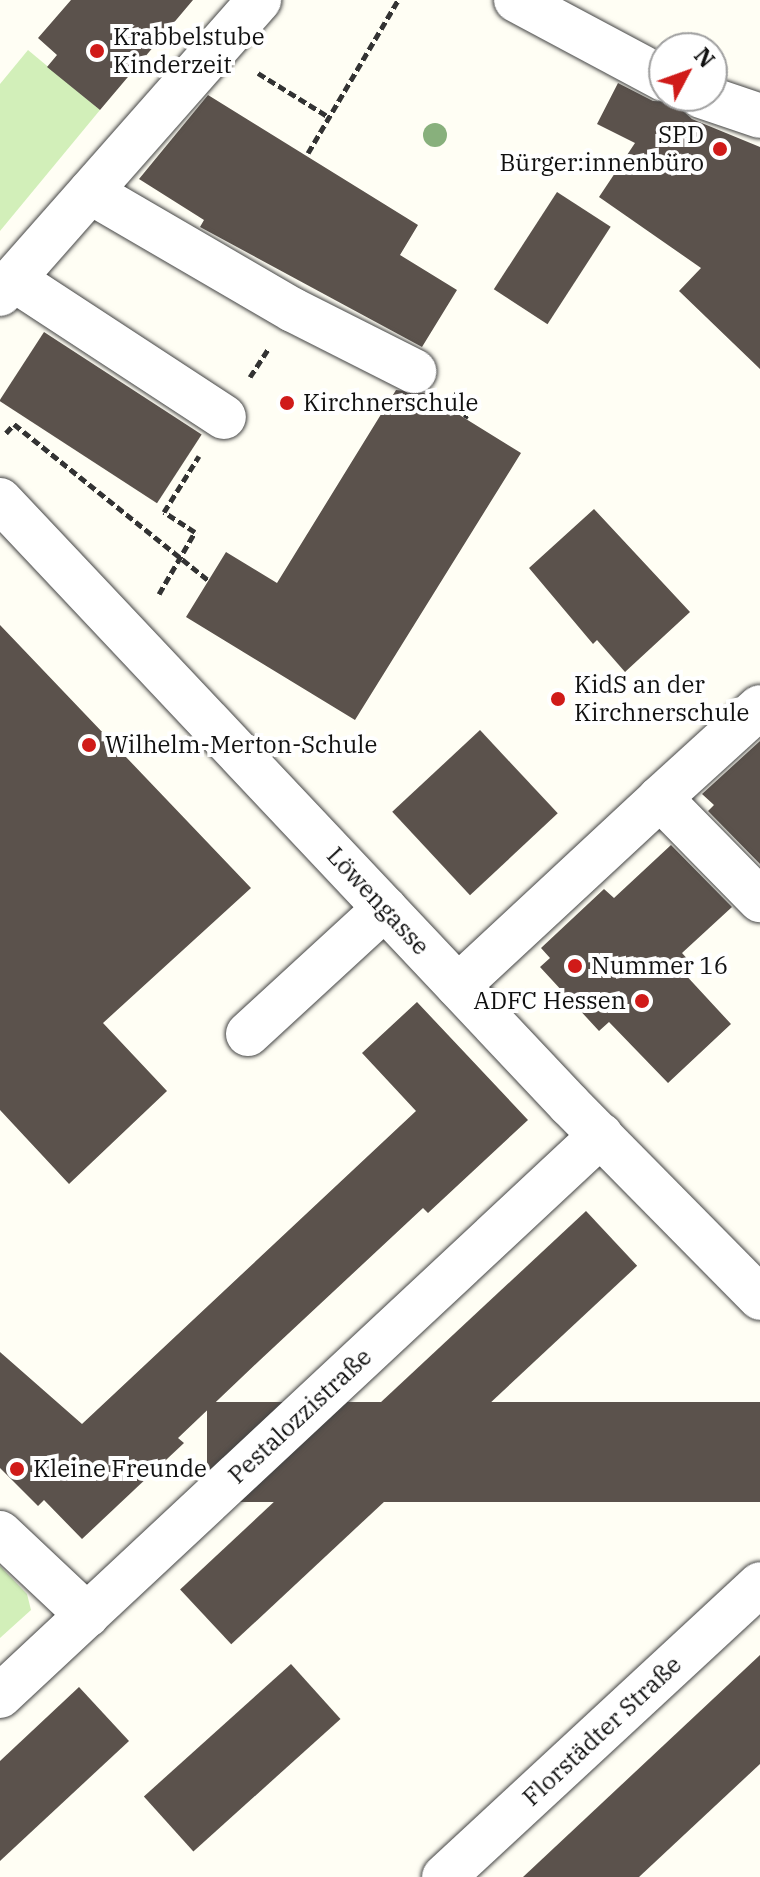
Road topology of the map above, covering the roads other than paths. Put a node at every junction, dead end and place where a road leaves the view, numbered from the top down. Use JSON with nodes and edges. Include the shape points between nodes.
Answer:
{"nodes":[{"id":1,"x":259,"y":0,"type":"edge"},
{"id":2,"x":516,"y":0,"type":"edge"},
{"id":3,"x":648,"y":70,"type":"edge"},
{"id":4,"x":728,"y":105,"type":"edge"},
{"id":5,"x":760,"y":116,"type":"edge"},
{"id":6,"x":90,"y":192,"type":"junction"},
{"id":7,"x":7,"y":287,"type":"edge"},
{"id":8,"x":426,"y":379,"type":"road end"},
{"id":9,"x":224,"y":417,"type":"dead end"},
{"id":10,"x":0,"y":500,"type":"edge"},
{"id":11,"x":760,"y":707,"type":"edge"},
{"id":12,"x":660,"y":798,"type":"junction"},
{"id":13,"x":760,"y":900,"type":"edge"},
{"id":14,"x":385,"y":908,"type":"junction"},
{"id":15,"x":458,"y":986,"type":"junction"},
{"id":16,"x":248,"y":1034,"type":"dead end"},
{"id":17,"x":601,"y":1135,"type":"junction"},
{"id":18,"x":760,"y":1298,"type":"edge"},
{"id":19,"x":0,"y":1533,"type":"edge"},
{"id":20,"x":760,"y":1584,"type":"edge"},
{"id":21,"x":87,"y":1615,"type":"junction"},
{"id":22,"x":0,"y":1696,"type":"edge"},
{"id":23,"x":444,"y":1877,"type":"edge"}],
"edges":[{"from":1,"to":6,"type":"street"},
{"from":2,"to":3,"type":"street"},
{"from":4,"to":5,"type":"street"},
{"from":6,"to":7,"type":"street"},
{"from":6,"to":8,"type":"street","via":[[293,310]]},
{"from":7,"to":9,"type":"street"},
{"from":10,"to":14,"type":"street","name":"Löwengasse"},
{"from":11,"to":12,"type":"street"},
{"from":12,"to":13,"type":"street"},
{"from":12,"to":15,"type":"street"},
{"from":14,"to":15,"type":"street","name":"Löwengasse"},
{"from":14,"to":16,"type":"street"},
{"from":15,"to":17,"type":"street","name":"Löwengasse"},
{"from":17,"to":18,"type":"street","name":"Löwengasse"},
{"from":17,"to":21,"type":"street","name":"Pestalozzistraße"},
{"from":19,"to":21,"type":"street"},
{"from":20,"to":23,"type":"street","name":"Florstädter Straße"},
{"from":21,"to":22,"type":"street","name":"Pestalozzistraße"}]}
